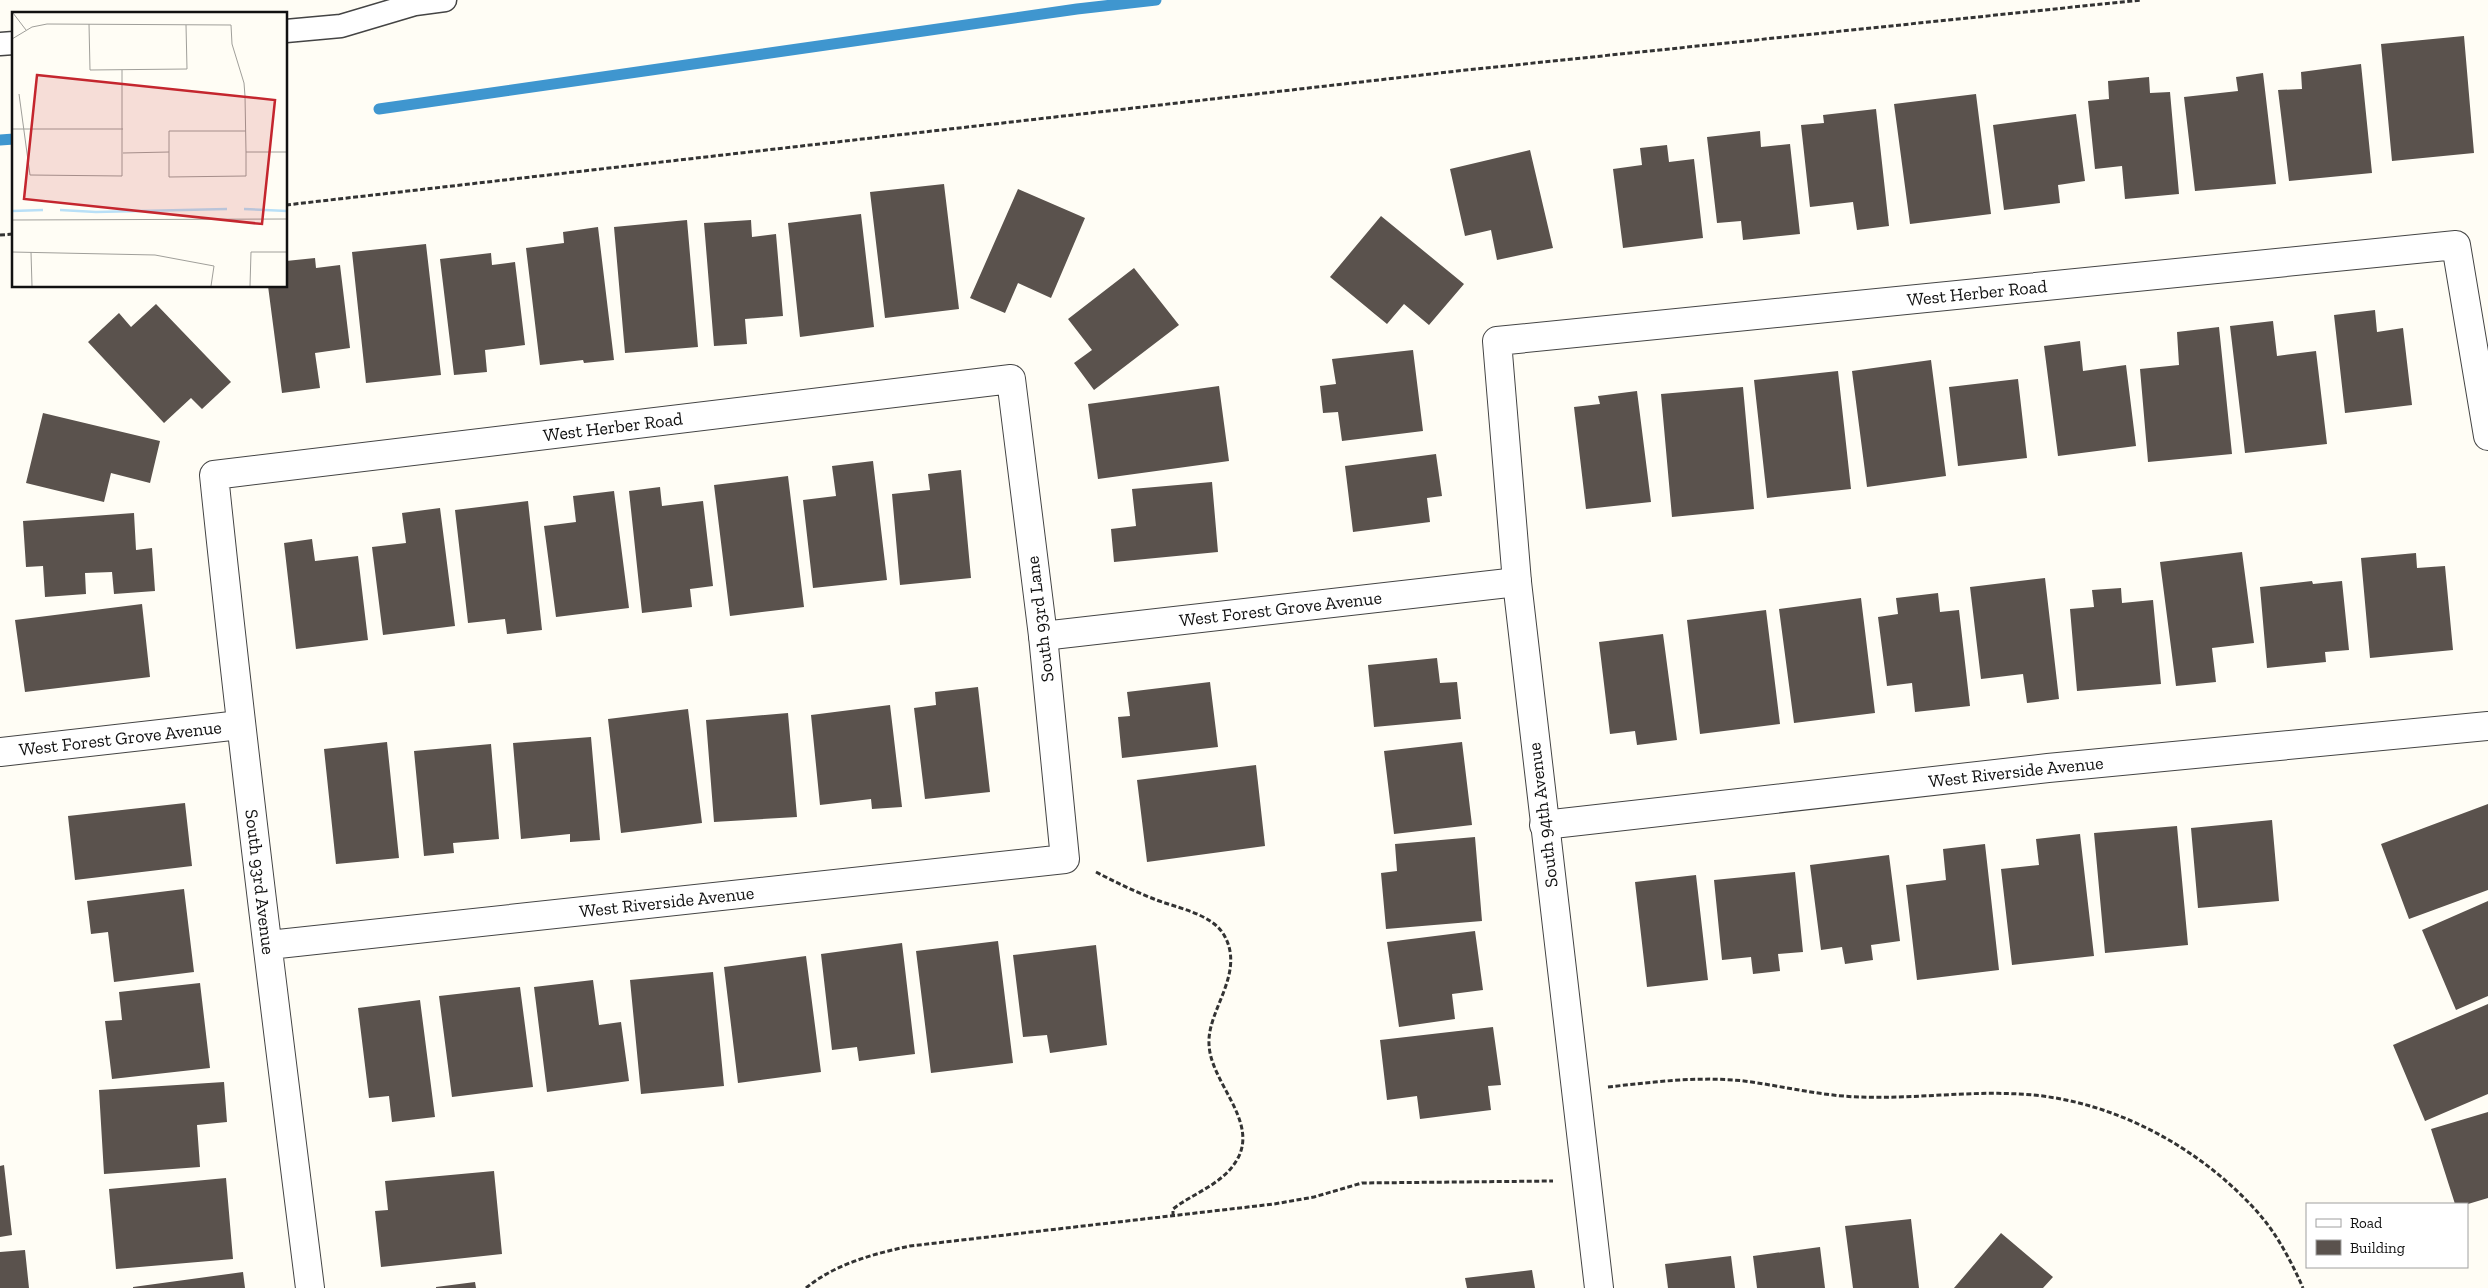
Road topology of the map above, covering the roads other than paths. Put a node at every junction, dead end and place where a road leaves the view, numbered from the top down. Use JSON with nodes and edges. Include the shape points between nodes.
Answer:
{"nodes":[{"id":1,"x":445,"y":0,"type":"edge"},
{"id":2,"x":288,"y":31,"type":"edge"},
{"id":3,"x":1497,"y":341,"type":"joint"},
{"id":4,"x":1011,"y":379,"type":"joint"},
{"id":5,"x":2488,"y":436,"type":"edge"},
{"id":6,"x":214,"y":475,"type":"joint"},
{"id":7,"x":1517,"y":582,"type":"junction"},
{"id":8,"x":1043,"y":636,"type":"junction"},
{"id":9,"x":240,"y":725,"type":"junction"},
{"id":10,"x":2488,"y":726,"type":"edge"},
{"id":11,"x":0,"y":752,"type":"edge"},
{"id":12,"x":1544,"y":825,"type":"junction"},
{"id":13,"x":1065,"y":859,"type":"joint"},
{"id":14,"x":269,"y":945,"type":"junction"},
{"id":15,"x":310,"y":1288,"type":"edge"},
{"id":16,"x":1599,"y":1288,"type":"edge"}],
"edges":[{"from":1,"to":2,"type":"lane","via":[[415,4],[341,26]]},
{"from":3,"to":5,"type":"street","name":"West Herber Road","via":[[2456,245]]},
{"from":3,"to":7,"type":"street","name":"South 94th Avenue"},
{"from":4,"to":6,"type":"street","name":"West Herber Road"},
{"from":4,"to":8,"type":"street","name":"South 93rd Lane"},
{"from":6,"to":9,"type":"street","name":"South 93rd Avenue"},
{"from":7,"to":8,"type":"street","name":"West Forest Grove Avenue"},
{"from":7,"to":12,"type":"street","name":"South 94th Avenue"},
{"from":8,"to":13,"type":"street","name":"South 93rd Lane"},
{"from":9,"to":11,"type":"street","name":"West Forest Grove Avenue"},
{"from":9,"to":14,"type":"street","name":"South 93rd Avenue"},
{"from":10,"to":12,"type":"street","name":"West Riverside Avenue","via":[[2048,768]]},
{"from":12,"to":16,"type":"street","name":"South 94th Avenue"},
{"from":13,"to":14,"type":"street","name":"West Riverside Avenue"},
{"from":14,"to":15,"type":"street","name":"South 93rd Avenue"}]}
